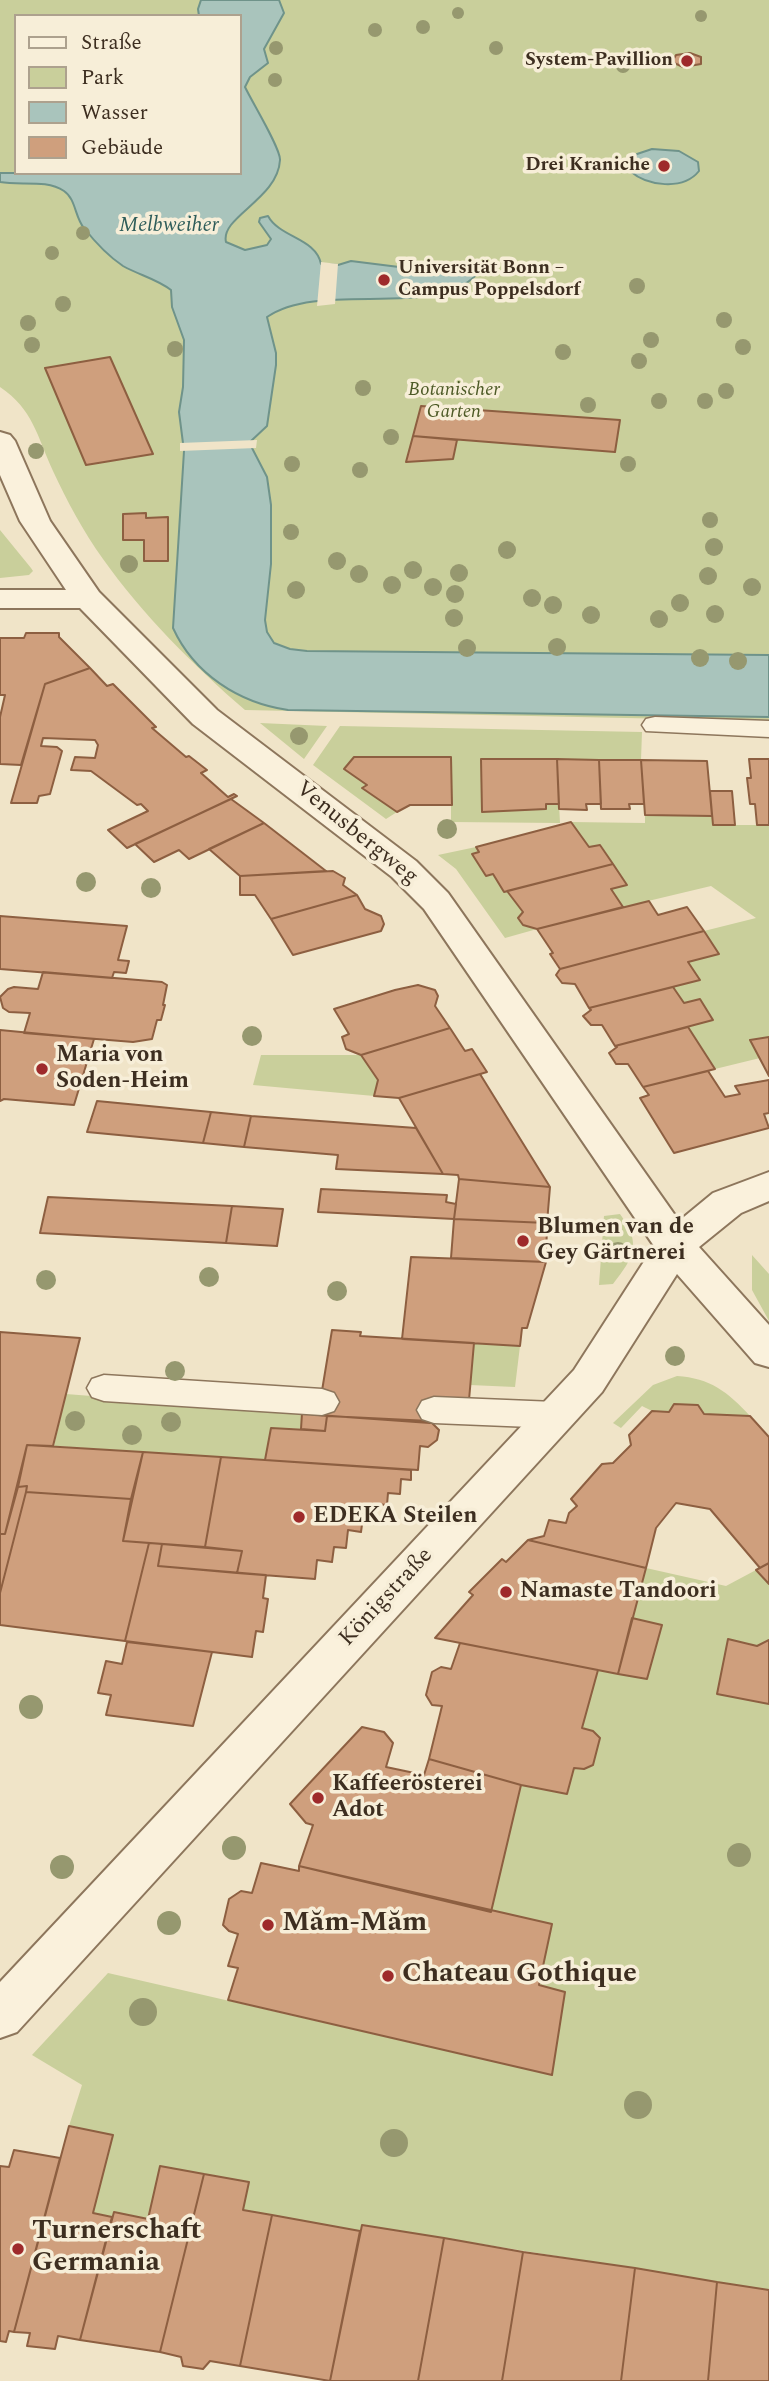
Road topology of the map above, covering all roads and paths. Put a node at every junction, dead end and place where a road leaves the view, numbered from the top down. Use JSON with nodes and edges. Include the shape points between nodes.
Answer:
{"nodes":[{"id":1,"x":0,"y":441,"type":"edge"},
{"id":2,"x":0,"y":599,"type":"edge"},
{"id":3,"x":88,"y":600,"type":"junction"},
{"id":4,"x":655,"y":725,"type":"dead end"},
{"id":5,"x":769,"y":729,"type":"edge"},
{"id":6,"x":769,"y":1185,"type":"edge"},
{"id":7,"x":675,"y":1246,"type":"junction"},
{"id":8,"x":769,"y":1352,"type":"edge"},
{"id":9,"x":104,"y":1388,"type":"dead end"},
{"id":10,"x":322,"y":1402,"type":"dead end"},
{"id":11,"x":434,"y":1410,"type":"dead end"},
{"id":12,"x":555,"y":1415,"type":"junction"},
{"id":13,"x":0,"y":2016,"type":"edge"}],
"edges":[{"from":1,"to":3,"type":"street","name":"Venusbergweg","via":[[35,521]]},
{"from":2,"to":3,"type":"street"},
{"from":3,"to":7,"type":"street","name":"Venusbergweg","via":[[205,717],[404,869],[436,901]]},
{"from":4,"to":5,"type":"lane"},
{"from":6,"to":7,"type":"street","name":"Königstraße","via":[[727,1203]]},
{"from":7,"to":8,"type":"street","name":"Venusbergweg"},
{"from":7,"to":12,"type":"street","name":"Königstraße","via":[[588,1381]]},
{"from":9,"to":10,"type":"lane"},
{"from":11,"to":12,"type":"lane"},
{"from":12,"to":13,"type":"street","name":"Königstraße"}]}
